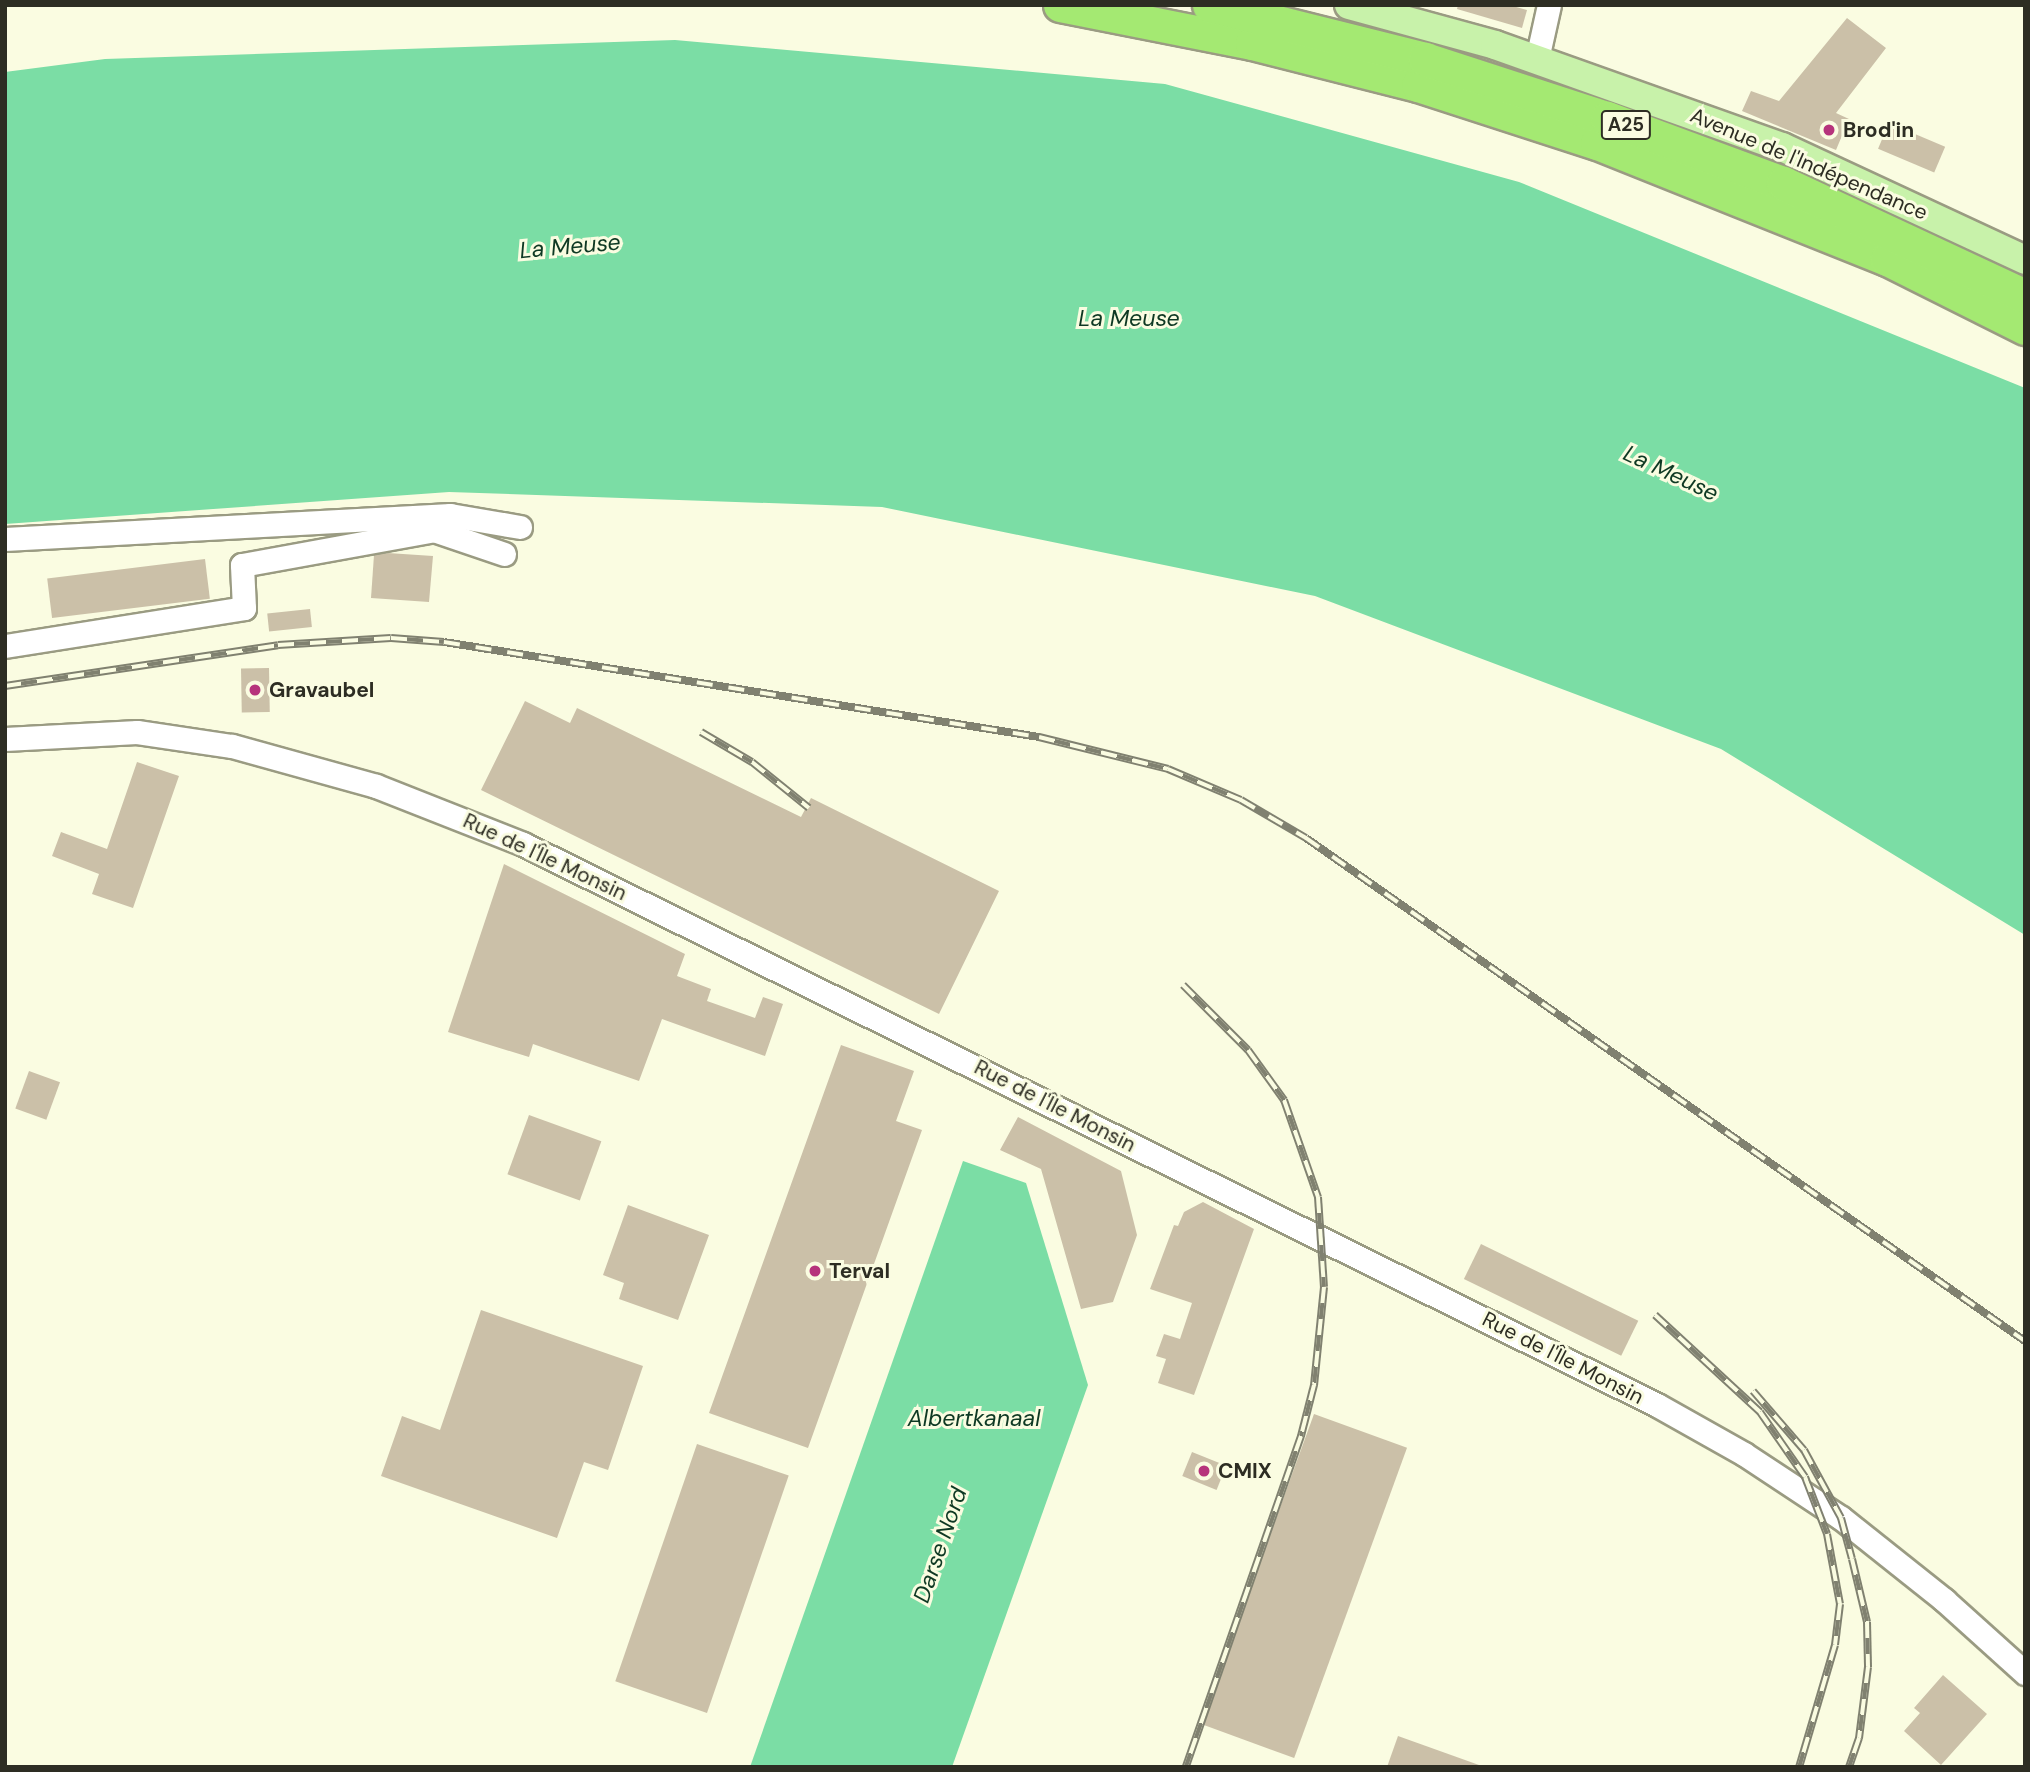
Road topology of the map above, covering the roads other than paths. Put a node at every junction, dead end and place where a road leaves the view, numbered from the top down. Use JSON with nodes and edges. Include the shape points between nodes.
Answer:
{"nodes":[{"id":1,"x":1060,"y":5,"type":"edge"},
{"id":2,"x":1209,"y":5,"type":"edge"},
{"id":3,"x":1349,"y":5,"type":"edge"},
{"id":4,"x":1549,"y":5,"type":"edge"},
{"id":5,"x":1393,"y":11,"type":"edge"},
{"id":6,"x":1537,"y":59,"type":"junction"},
{"id":7,"x":2025,"y":260,"type":"edge"},
{"id":8,"x":2025,"y":296,"type":"edge"},
{"id":9,"x":2025,"y":328,"type":"edge"},
{"id":10,"x":520,"y":527,"type":"dead end"},
{"id":11,"x":5,"y":539,"type":"edge"},
{"id":12,"x":504,"y":554,"type":"dead end"},
{"id":13,"x":5,"y":646,"type":"edge"},
{"id":14,"x":5,"y":739,"type":"edge"},
{"id":15,"x":2025,"y":1673,"type":"edge"}],
"edges":[{"from":1,"to":9,"type":"highway","number":"A25","via":[[1252,43],[1405,81],[1597,143],[1887,259]]},
{"from":2,"to":8,"type":"highway","number":"A25","via":[[1425,58],[1607,118],[1783,183]]},
{"from":3,"to":5,"type":"main road","name":"Avenue de l'Indépendance"},
{"from":4,"to":6,"type":"street"},
{"from":5,"to":6,"type":"main road","name":"Avenue de l'Indépendance"},
{"from":6,"to":7,"type":"main road","name":"Avenue de l'Indépendance","via":[[1783,148]]},
{"from":10,"to":11,"type":"street","via":[[450,514]]},
{"from":12,"to":13,"type":"street","via":[[434,530],[242,565],[244,608]]},
{"from":14,"to":15,"type":"street","name":"Rue de l'Île Monsin","via":[[137,732],[232,746],[376,786],[523,844],[1657,1405],[1744,1454],[1840,1518],[1944,1600]]}]}
